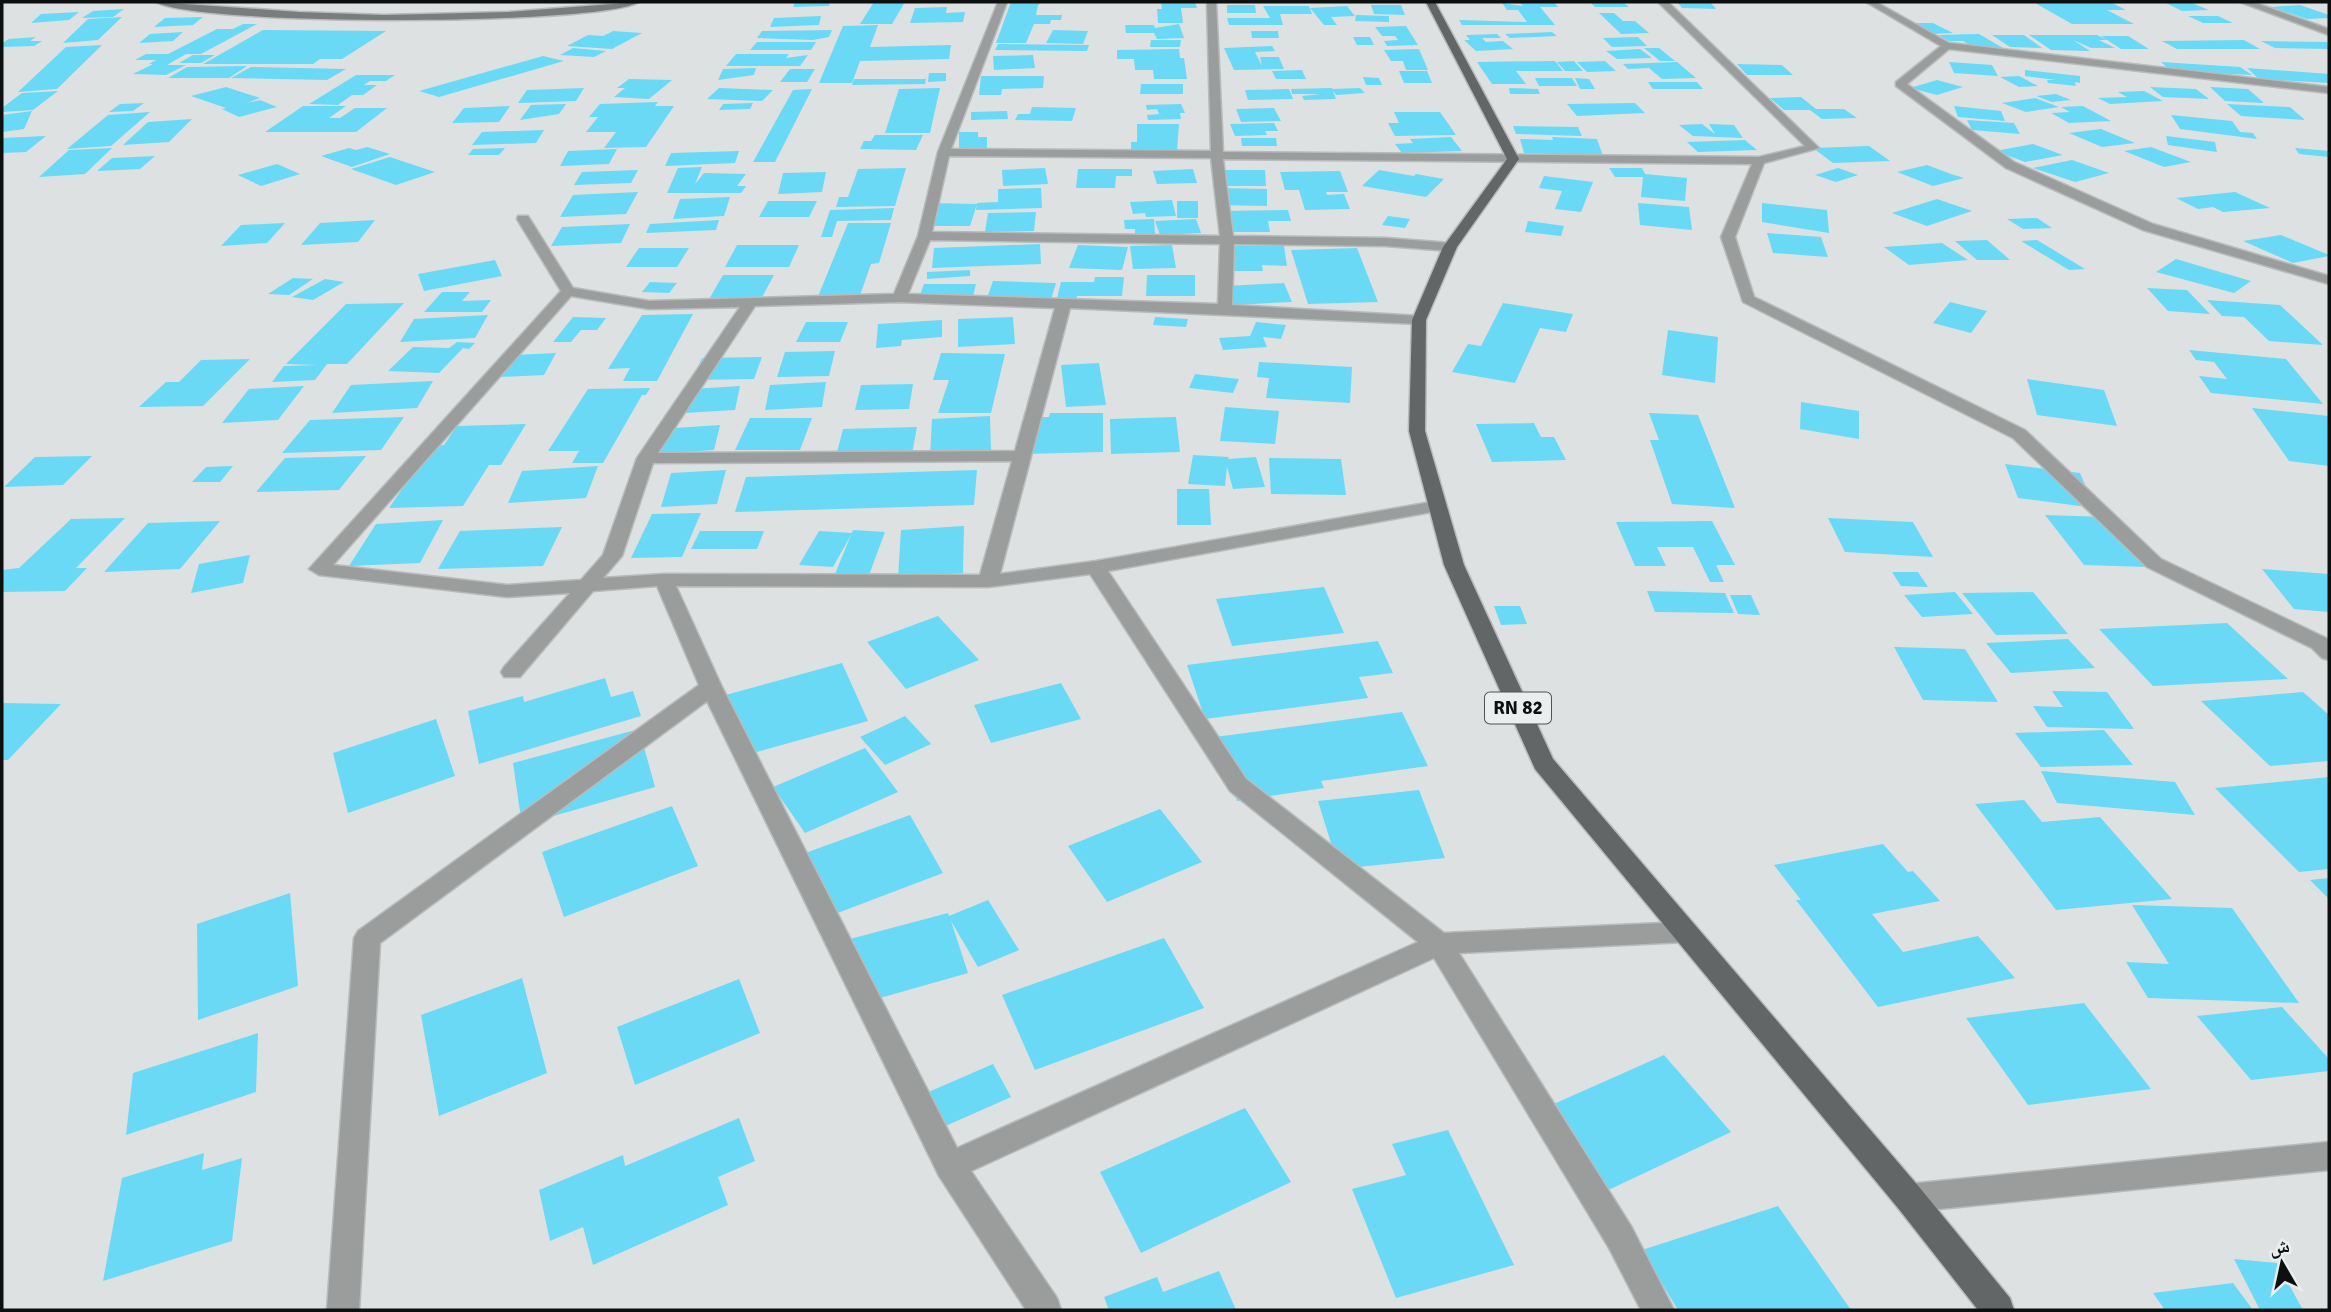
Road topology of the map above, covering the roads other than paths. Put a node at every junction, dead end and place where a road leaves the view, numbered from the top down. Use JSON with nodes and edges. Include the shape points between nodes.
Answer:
{"nodes":[{"id":1,"x":161,"y":2,"type":"edge"},
{"id":2,"x":634,"y":2,"type":"edge"},
{"id":3,"x":1002,"y":2,"type":"edge"},
{"id":4,"x":1211,"y":2,"type":"edge"},
{"id":5,"x":1430,"y":2,"type":"edge"},
{"id":6,"x":1663,"y":2,"type":"edge"},
{"id":7,"x":1870,"y":2,"type":"edge"},
{"id":8,"x":2245,"y":2,"type":"edge"},
{"id":9,"x":2329,"y":32,"type":"edge"},
{"id":10,"x":1947,"y":46,"type":"junction"},
{"id":11,"x":2329,"y":90,"type":"edge"},
{"id":12,"x":944,"y":152,"type":"junction"},
{"id":13,"x":1217,"y":157,"type":"junction"},
{"id":14,"x":1513,"y":159,"type":"junction"},
{"id":15,"x":1759,"y":161,"type":"junction"},
{"id":16,"x":523,"y":219,"type":"dead end"},
{"id":17,"x":925,"y":236,"type":"junction"},
{"id":18,"x":1227,"y":240,"type":"junction"},
{"id":19,"x":1450,"y":247,"type":"junction"},
{"id":20,"x":2329,"y":280,"type":"edge"},
{"id":21,"x":568,"y":291,"type":"junction"},
{"id":22,"x":899,"y":298,"type":"junction"},
{"id":23,"x":1064,"y":303,"type":"junction"},
{"id":24,"x":749,"y":304,"type":"junction"},
{"id":25,"x":1225,"y":309,"type":"junction"},
{"id":26,"x":1419,"y":320,"type":"junction"},
{"id":27,"x":1021,"y":456,"type":"junction"},
{"id":28,"x":646,"y":458,"type":"junction"},
{"id":29,"x":1437,"y":506,"type":"junction"},
{"id":30,"x":1096,"y":567,"type":"junction"},
{"id":31,"x":664,"y":580,"type":"junction"},
{"id":32,"x":988,"y":581,"type":"junction"},
{"id":33,"x":587,"y":584,"type":"junction"},
{"id":34,"x":2329,"y":653,"type":"edge"},
{"id":35,"x":512,"y":672,"type":"dead end"},
{"id":36,"x":711,"y":687,"type":"junction"},
{"id":37,"x":1685,"y":932,"type":"junction"},
{"id":38,"x":1439,"y":944,"type":"junction"},
{"id":39,"x":2329,"y":1156,"type":"edge"},
{"id":40,"x":950,"y":1166,"type":"junction"},
{"id":41,"x":1909,"y":1198,"type":"junction"},
{"id":42,"x":343,"y":1310,"type":"edge"},
{"id":43,"x":1045,"y":1310,"type":"edge"},
{"id":44,"x":1658,"y":1310,"type":"edge"},
{"id":45,"x":1998,"y":1310,"type":"edge"}],
"edges":[{"from":1,"to":2,"type":"main road","via":[[256,13],[452,19]]},
{"from":3,"to":12,"type":"street"},
{"from":4,"to":13,"type":"street"},
{"from":5,"to":14,"type":"main road"},
{"from":6,"to":15,"type":"street","via":[[1813,148]]},
{"from":7,"to":10,"type":"street"},
{"from":8,"to":9,"type":"street"},
{"from":10,"to":11,"type":"street"},
{"from":10,"to":20,"type":"street","via":[[1900,84],[2010,165],[2148,227]]},
{"from":12,"to":13,"type":"street"},
{"from":12,"to":17,"type":"street"},
{"from":13,"to":14,"type":"street"},
{"from":13,"to":18,"type":"street"},
{"from":14,"to":15,"type":"street"},
{"from":14,"to":19,"type":"main road","number":"RN 82"},
{"from":15,"to":34,"type":"street","via":[[1728,237],[1748,299],[2019,434],[2154,563],[2319,643]]},
{"from":16,"to":21,"type":"street"},
{"from":17,"to":18,"type":"street"},
{"from":17,"to":22,"type":"street"},
{"from":18,"to":19,"type":"street"},
{"from":18,"to":25,"type":"street"},
{"from":19,"to":26,"type":"main road","number":"RN 82"},
{"from":21,"to":24,"type":"street","via":[[649,305]]},
{"from":21,"to":33,"type":"street","via":[[319,569],[508,591]]},
{"from":22,"to":23,"type":"street"},
{"from":22,"to":24,"type":"street"},
{"from":23,"to":25,"type":"street"},
{"from":23,"to":27,"type":"street"},
{"from":24,"to":28,"type":"street"},
{"from":25,"to":26,"type":"street"},
{"from":26,"to":29,"type":"main road","number":"RN 82","via":[[1417,431]]},
{"from":27,"to":28,"type":"street"},
{"from":27,"to":32,"type":"street"},
{"from":28,"to":33,"type":"street","via":[[612,556]]},
{"from":29,"to":30,"type":"street"},
{"from":29,"to":37,"type":"main road","number":"RN 82","via":[[1454,565],[1543,763]]},
{"from":30,"to":32,"type":"street"},
{"from":30,"to":38,"type":"street","via":[[1238,785]]},
{"from":31,"to":32,"type":"street"},
{"from":31,"to":33,"type":"street"},
{"from":31,"to":36,"type":"street"},
{"from":33,"to":35,"type":"street"},
{"from":36,"to":40,"type":"street"},
{"from":36,"to":42,"type":"street","via":[[367,938]]},
{"from":37,"to":38,"type":"street"},
{"from":37,"to":41,"type":"main road","number":"RN 82"},
{"from":38,"to":40,"type":"street"},
{"from":38,"to":44,"type":"street","via":[[1620,1237]]},
{"from":39,"to":41,"type":"street"},
{"from":40,"to":43,"type":"street"},
{"from":41,"to":45,"type":"main road","number":"RN 82"}]}
